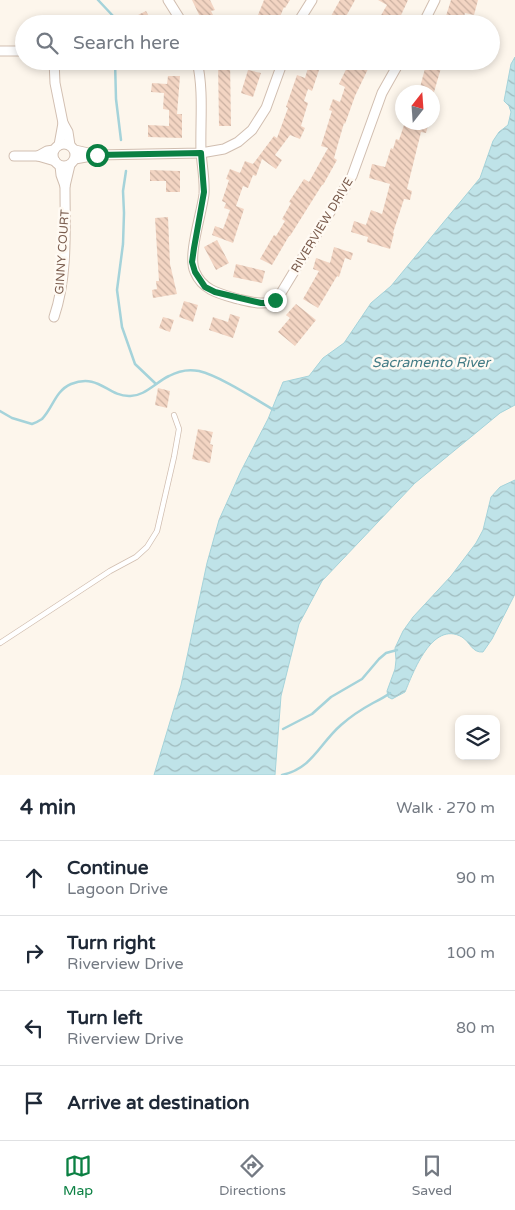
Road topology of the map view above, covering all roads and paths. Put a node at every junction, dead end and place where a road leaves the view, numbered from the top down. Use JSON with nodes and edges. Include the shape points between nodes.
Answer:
{"nodes":[{"id":1,"x":168,"y":0,"type":"edge"},
{"id":2,"x":312,"y":0,"type":"edge"},
{"id":3,"x":435,"y":0,"type":"edge"},
{"id":4,"x":177,"y":15,"type":"edge"},
{"id":5,"x":303,"y":15,"type":"edge"},
{"id":6,"x":428,"y":15,"type":"edge"},
{"id":7,"x":0,"y":51,"type":"edge"},
{"id":8,"x":15,"y":51,"type":"edge"},
{"id":9,"x":54,"y":70,"type":"edge"},
{"id":10,"x":198,"y":70,"type":"edge"},
{"id":11,"x":280,"y":70,"type":"edge"},
{"id":12,"x":395,"y":70,"type":"edge"},
{"id":13,"x":63,"y":123,"type":"junction"},
{"id":14,"x":57,"y":147,"type":"junction"},
{"id":15,"x":201,"y":153,"type":"junction"},
{"id":16,"x":73,"y":155,"type":"junction"},
{"id":17,"x":14,"y":156,"type":"dead end"},
{"id":18,"x":38,"y":156,"type":"junction"},
{"id":19,"x":58,"y":164,"type":"junction"},
{"id":20,"x":65,"y":186,"type":"junction"},
{"id":21,"x":54,"y":317,"type":"dead end"},
{"id":22,"x":174,"y":415,"type":"dead end"},
{"id":23,"x":0,"y":643,"type":"edge"}],
"edges":[{"from":1,"to":4,"type":"street"},
{"from":2,"to":5,"type":"street"},
{"from":3,"to":6,"type":"street"},
{"from":7,"to":8,"type":"street"},
{"from":9,"to":13,"type":"street"},
{"from":10,"to":15,"type":"street","name":"RIVERVIEW DRIVE"},
{"from":11,"to":15,"type":"street","via":[[266,108],[252,130],[224,149]]},
{"from":12,"to":15,"type":"street","name":"RIVERVIEW DRIVE","via":[[382,93],[349,183],[278,298],[271,302],[261,303],[215,292],[205,287],[195,272],[192,262],[204,192]]},
{"from":13,"to":14,"type":"street"},
{"from":13,"to":16,"type":"street"},
{"from":14,"to":16,"type":"street","via":[[62,144]]},
{"from":14,"to":18,"type":"street"},
{"from":14,"to":19,"type":"street","via":[[53,154]]},
{"from":15,"to":16,"type":"street"},
{"from":16,"to":19,"type":"street"},
{"from":16,"to":20,"type":"street"},
{"from":17,"to":18,"type":"street"},
{"from":18,"to":19,"type":"street"},
{"from":19,"to":20,"type":"street"},
{"from":20,"to":21,"type":"street","name":"GINNY COURT","via":[[65,245],[59,302]]},
{"from":22,"to":23,"type":"lane","via":[[179,429],[174,457],[157,531],[147,547]]}]}
